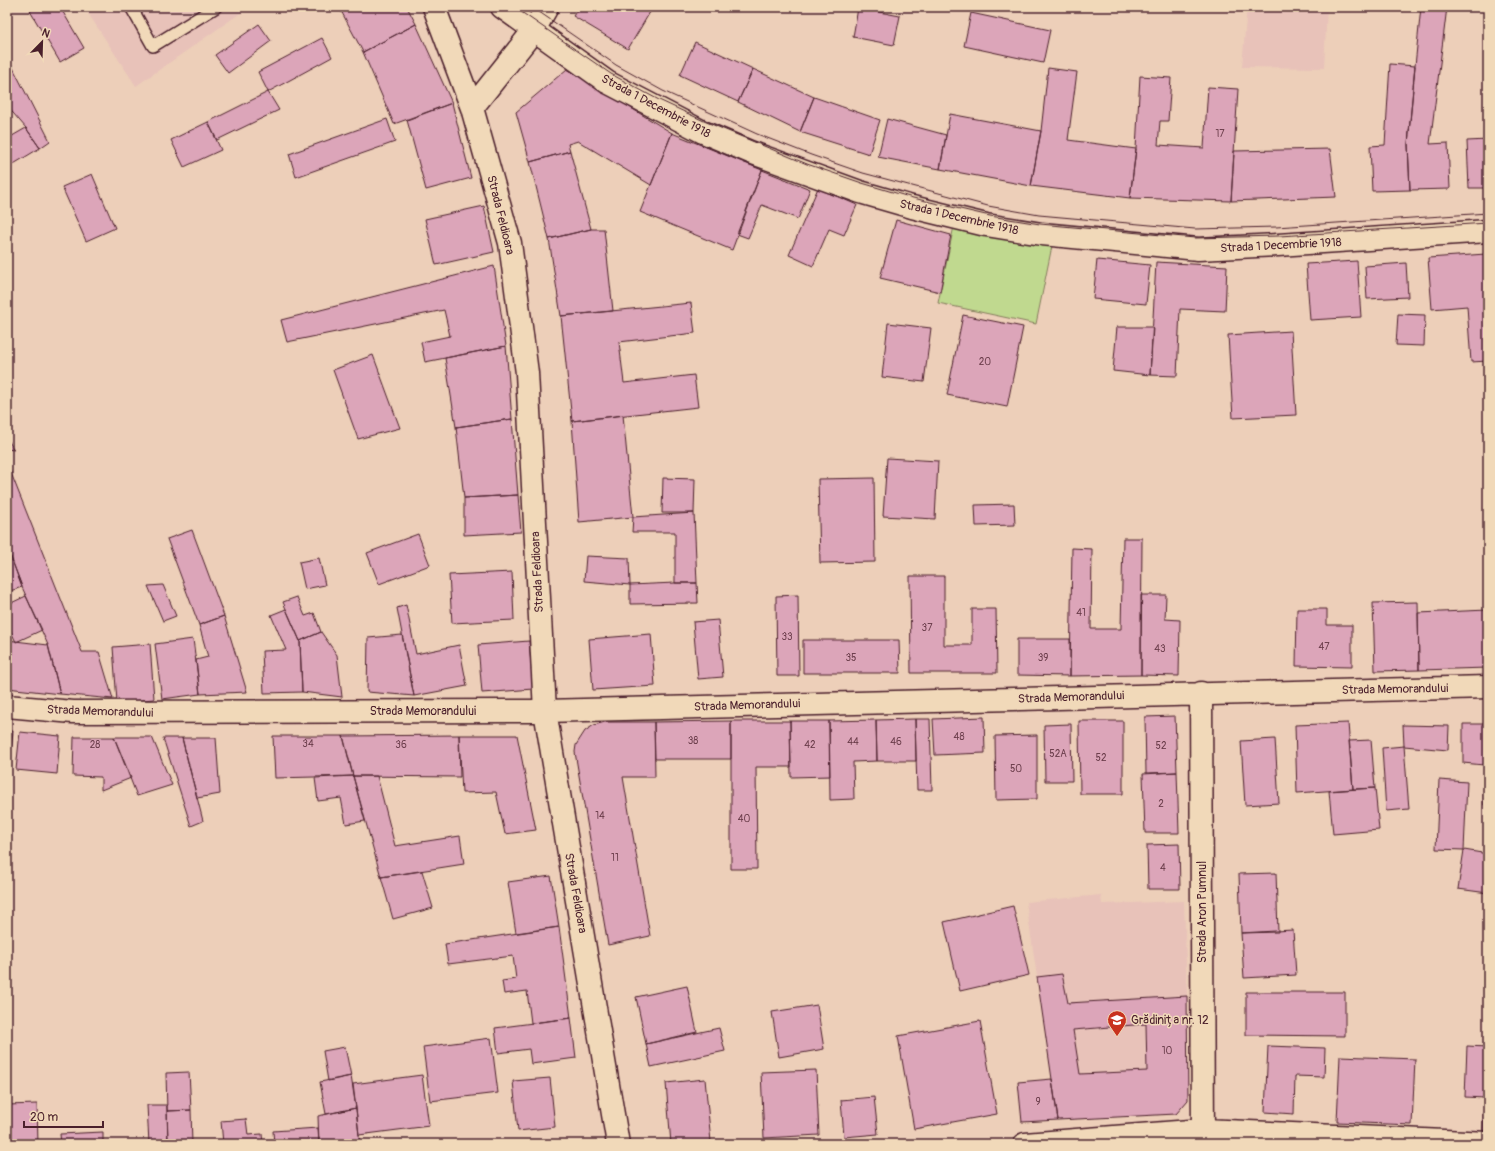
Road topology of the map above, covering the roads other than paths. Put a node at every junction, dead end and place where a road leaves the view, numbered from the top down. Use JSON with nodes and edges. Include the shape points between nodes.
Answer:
{"nodes":[{"id":1,"x":131,"y":7,"type":"edge"},
{"id":2,"x":216,"y":7,"type":"edge"},
{"id":3,"x":434,"y":7,"type":"edge"},
{"id":4,"x":502,"y":7,"type":"edge"},
{"id":5,"x":547,"y":7,"type":"edge"},
{"id":6,"x":534,"y":30,"type":"junction"},
{"id":7,"x":472,"y":108,"type":"junction"},
{"id":8,"x":1488,"y":231,"type":"edge"},
{"id":9,"x":1488,"y":687,"type":"edge"},
{"id":10,"x":1201,"y":693,"type":"junction"},
{"id":11,"x":7,"y":706,"type":"edge"},
{"id":12,"x":545,"y":711,"type":"junction"},
{"id":13,"x":1203,"y":1137,"type":"edge"},
{"id":14,"x":1488,"y":1143,"type":"edge"},
{"id":15,"x":618,"y":1144,"type":"edge"},
{"id":16,"x":1025,"y":1144,"type":"edge"}],
"edges":[{"from":1,"to":2,"type":"lane","via":[[153,46]]},
{"from":3,"to":7,"type":"street","name":"Strada Feldioara"},
{"from":4,"to":6,"type":"street","name":"Strada 1 Decembrie 1918"},
{"from":5,"to":6,"type":"street"},
{"from":6,"to":7,"type":"street"},
{"from":6,"to":8,"type":"street","name":"Strada 1 Decembrie 1918","via":[[607,82],[703,132],[860,192],[986,226],[1198,249]]},
{"from":7,"to":12,"type":"street","name":"Strada Feldioara","via":[[510,243],[527,373]]},
{"from":9,"to":10,"type":"street","name":"Strada Memorandului"},
{"from":10,"to":12,"type":"street","name":"Strada Memorandului"},
{"from":10,"to":13,"type":"street","name":"Strada Aron Pumnul"},
{"from":11,"to":12,"type":"street","name":"Strada Memorandului","via":[[73,712]]},
{"from":12,"to":15,"type":"street","name":"Strada Feldioara"},
{"from":13,"to":14,"type":"street"},
{"from":13,"to":16,"type":"street"}]}
